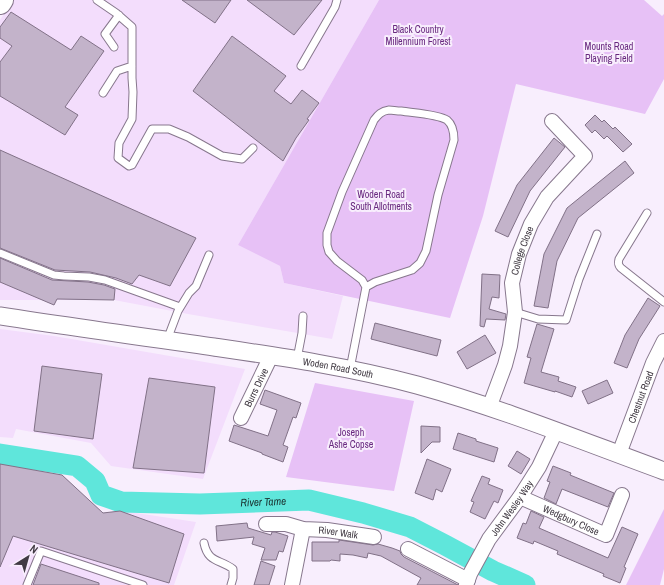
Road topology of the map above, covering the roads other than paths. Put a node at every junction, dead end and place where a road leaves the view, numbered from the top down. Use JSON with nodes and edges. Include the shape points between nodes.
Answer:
{"nodes":[{"id":1,"x":2,"y":0,"type":"edge"},
{"id":2,"x":97,"y":0,"type":"edge"},
{"id":3,"x":337,"y":0,"type":"edge"},
{"id":4,"x":0,"y":3,"type":"edge"},
{"id":5,"x":119,"y":15,"type":"junction"},
{"id":6,"x":114,"y":47,"type":"dead end"},
{"id":7,"x":132,"y":66,"type":"junction"},
{"id":8,"x":301,"y":66,"type":"dead end"},
{"id":9,"x":103,"y":93,"type":"dead end"},
{"id":10,"x":552,"y":121,"type":"dead end"},
{"id":11,"x":253,"y":148,"type":"dead end"},
{"id":12,"x":647,"y":213,"type":"dead end"},
{"id":13,"x":597,"y":234,"type":"dead end"},
{"id":14,"x":0,"y":253,"type":"edge"},
{"id":15,"x":209,"y":255,"type":"dead end"},
{"id":16,"x":366,"y":287,"type":"junction"},
{"id":17,"x":664,"y":302,"type":"edge"},
{"id":18,"x":180,"y":307,"type":"junction"},
{"id":19,"x":515,"y":312,"type":"junction"},
{"id":20,"x":0,"y":316,"type":"edge"},
{"id":21,"x":303,"y":316,"type":"dead end"},
{"id":22,"x":167,"y":340,"type":"junction"},
{"id":23,"x":664,"y":341,"type":"edge"},
{"id":24,"x":271,"y":356,"type":"junction"},
{"id":25,"x":297,"y":360,"type":"junction"},
{"id":26,"x":350,"y":370,"type":"junction"},
{"id":27,"x":489,"y":408,"type":"junction"},
{"id":28,"x":241,"y":418,"type":"dead end"},
{"id":29,"x":556,"y":431,"type":"junction"},
{"id":30,"x":619,"y":454,"type":"junction"},
{"id":31,"x":664,"y":471,"type":"edge"},
{"id":32,"x":622,"y":495,"type":"dead end"},
{"id":33,"x":520,"y":496,"type":"junction"},
{"id":34,"x":266,"y":524,"type":"dead end"},
{"id":35,"x":303,"y":529,"type":"junction"},
{"id":36,"x":374,"y":537,"type":"dead end"},
{"id":37,"x":204,"y":543,"type":"dead end"},
{"id":38,"x":408,"y":549,"type":"dead end"},
{"id":39,"x":468,"y":580,"type":"edge"},
{"id":40,"x":27,"y":585,"type":"edge"},
{"id":41,"x":143,"y":585,"type":"edge"},
{"id":42,"x":231,"y":585,"type":"edge"},
{"id":43,"x":292,"y":585,"type":"edge"}],
"edges":[{"from":1,"to":4,"type":"main road"},
{"from":2,"to":5,"type":"lane"},
{"from":3,"to":8,"type":"lane"},
{"from":5,"to":6,"type":"lane","via":[[105,34]]},
{"from":5,"to":7,"type":"lane","via":[[132,27]]},
{"from":7,"to":9,"type":"lane","via":[[117,71]]},
{"from":7,"to":11,"type":"lane","via":[[132,120],[119,143],[118,158],[129,166],[132,165],[152,129],[169,129],[222,156],[242,159]]},
{"from":10,"to":19,"type":"street","name":"College Close","via":[[585,156],[547,196],[531,224],[519,254],[512,283]]},
{"from":12,"to":17,"type":"lane","via":[[618,263]]},
{"from":13,"to":19,"type":"lane","via":[[566,320],[538,319]]},
{"from":14,"to":18,"type":"lane","via":[[54,275],[105,280]]},
{"from":15,"to":18,"type":"lane","via":[[196,286]]},
{"from":16,"to":16,"type":"lane","via":[[362,280],[329,252],[327,233],[374,120],[380,113],[389,110],[447,120],[454,132],[454,140],[438,194],[426,251],[420,263],[412,270]]},
{"from":16,"to":26,"type":"lane"},
{"from":18,"to":22,"type":"lane"},
{"from":19,"to":27,"type":"street","name":"College Close","via":[[505,365]]},
{"from":20,"to":22,"type":"street","name":"Woden Road South"},
{"from":21,"to":25,"type":"lane"},
{"from":22,"to":24,"type":"street","name":"Woden Road South"},
{"from":23,"to":30,"type":"street","name":"Chestnut Road","via":[[653,363]]},
{"from":24,"to":25,"type":"street","name":"Woden Road South"},
{"from":24,"to":28,"type":"street","name":"Burrs Drive"},
{"from":25,"to":26,"type":"street","name":"Woden Road South"},
{"from":26,"to":27,"type":"street","name":"Woden Road South","via":[[417,385]]},
{"from":27,"to":29,"type":"street","name":"Woden Road South"},
{"from":29,"to":30,"type":"street","name":"Woden Road South"},
{"from":29,"to":33,"type":"street","name":"John Wesley Way","via":[[539,467]]},
{"from":30,"to":31,"type":"street","name":"Woden Road South"},
{"from":32,"to":33,"type":"street","name":"Wedgbury Close","via":[[606,535]]},
{"from":33,"to":39,"type":"street","name":"John Wesley Way","via":[[489,538]]},
{"from":34,"to":35,"type":"street","name":"River Walk","via":[[286,524]]},
{"from":35,"to":36,"type":"street","name":"River Walk"},
{"from":35,"to":43,"type":"street"},
{"from":37,"to":42,"type":"lane","via":[[209,557],[233,569]]},
{"from":38,"to":39,"type":"street"},
{"from":40,"to":41,"type":"lane","via":[[41,551]]}]}
